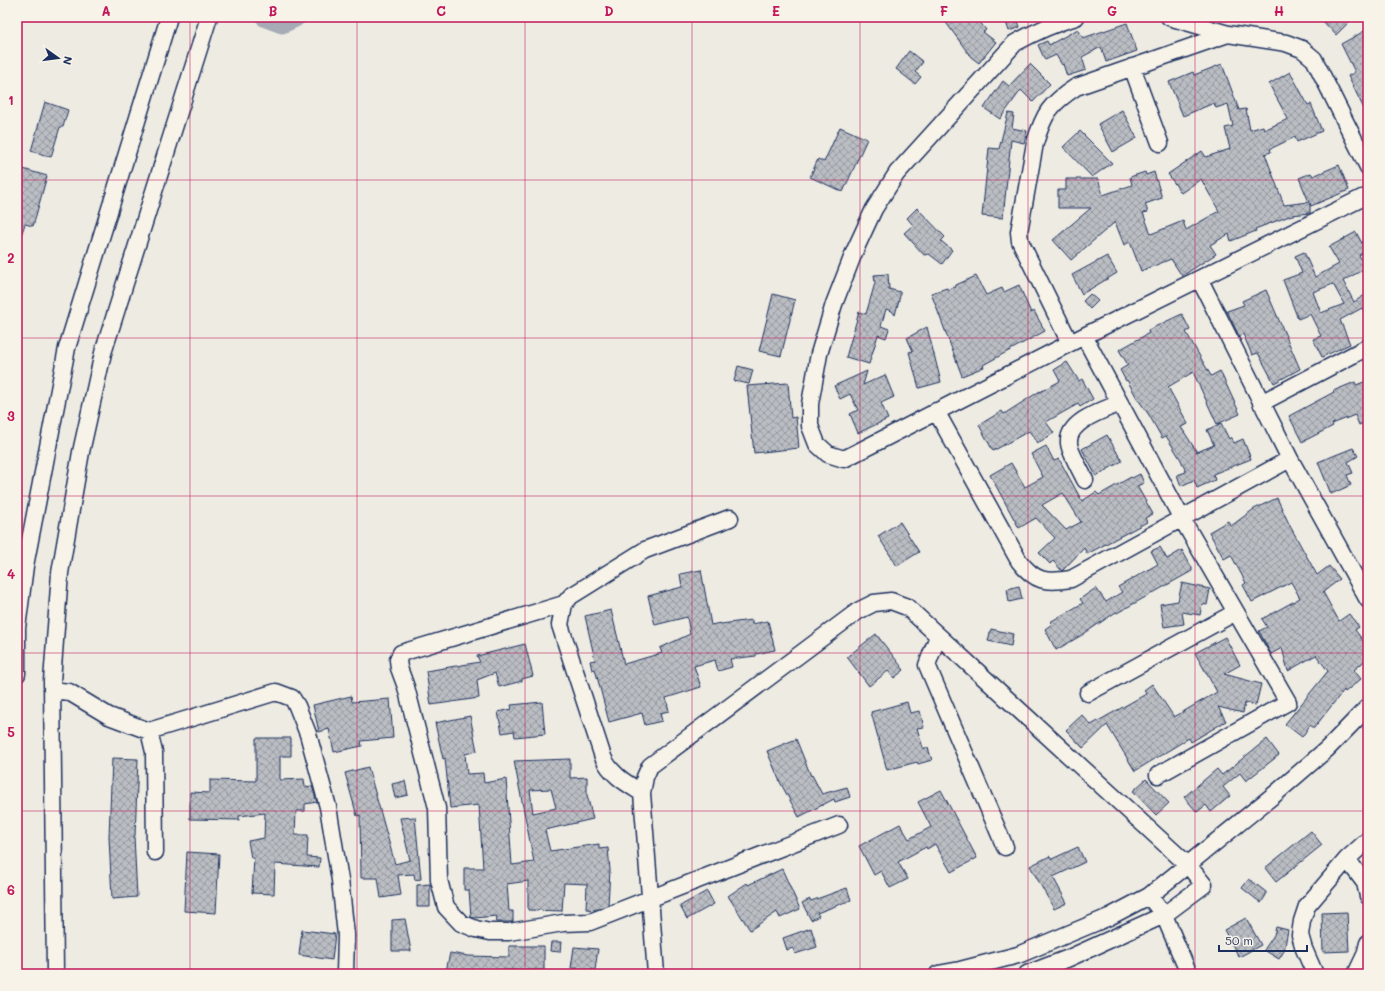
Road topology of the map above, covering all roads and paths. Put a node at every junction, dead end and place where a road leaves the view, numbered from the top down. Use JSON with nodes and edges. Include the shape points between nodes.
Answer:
{"nodes":[{"id":1,"x":170,"y":17,"type":"edge"},
{"id":2,"x":209,"y":17,"type":"edge"},
{"id":3,"x":1076,"y":17,"type":"edge"},
{"id":4,"x":1169,"y":17,"type":"edge"},
{"id":5,"x":1228,"y":34,"type":"junction"},
{"id":6,"x":1132,"y":67,"type":"junction"},
{"id":7,"x":1160,"y":143,"type":"dead end"},
{"id":8,"x":1368,"y":167,"type":"edge"},
{"id":9,"x":1366,"y":202,"type":"edge"},
{"id":10,"x":1200,"y":280,"type":"junction"},
{"id":11,"x":1077,"y":339,"type":"junction"},
{"id":12,"x":1368,"y":347,"type":"edge"},
{"id":13,"x":1120,"y":403,"type":"junction"},
{"id":14,"x":1261,"y":403,"type":"junction"},
{"id":15,"x":936,"y":411,"type":"junction"},
{"id":16,"x":1290,"y":459,"type":"junction"},
{"id":17,"x":1085,"y":480,"type":"dead end"},
{"id":18,"x":730,"y":518,"type":"dead end"},
{"id":19,"x":1182,"y":519,"type":"junction"},
{"id":20,"x":1368,"y":600,"type":"edge"},
{"id":21,"x":564,"y":604,"type":"junction"},
{"id":22,"x":1236,"y":612,"type":"junction"},
{"id":23,"x":938,"y":636,"type":"junction"},
{"id":24,"x":17,"y":674,"type":"edge"},
{"id":25,"x":52,"y":690,"type":"junction"},
{"id":26,"x":1088,"y":693,"type":"dead end"},
{"id":27,"x":1368,"y":708,"type":"edge"},
{"id":28,"x":149,"y":731,"type":"junction"},
{"id":29,"x":1158,"y":775,"type":"dead end"},
{"id":30,"x":642,"y":793,"type":"junction"},
{"id":31,"x":839,"y":825,"type":"dead end"},
{"id":32,"x":1368,"y":840,"type":"edge"},
{"id":33,"x":1005,"y":847,"type":"dead end"},
{"id":34,"x":155,"y":852,"type":"dead end"},
{"id":35,"x":1347,"y":859,"type":"junction"},
{"id":36,"x":1188,"y":866,"type":"junction"},
{"id":37,"x":1149,"y":896,"type":"junction"},
{"id":38,"x":1368,"y":896,"type":"edge"},
{"id":39,"x":650,"y":898,"type":"junction"},
{"id":40,"x":1164,"y":915,"type":"junction"},
{"id":41,"x":1368,"y":943,"type":"edge"},
{"id":42,"x":54,"y":974,"type":"edge"},
{"id":43,"x":345,"y":974,"type":"edge"},
{"id":44,"x":656,"y":974,"type":"edge"},
{"id":45,"x":938,"y":974,"type":"edge"},
{"id":46,"x":1027,"y":974,"type":"edge"},
{"id":47,"x":1189,"y":974,"type":"edge"},
{"id":48,"x":1315,"y":974,"type":"edge"},
{"id":49,"x":1356,"y":974,"type":"edge"}],
"edges":[{"from":1,"to":24,"type":"street","via":[[67,348],[25,566],[17,628]]},
{"from":2,"to":25,"type":"street","via":[[103,353],[81,452],[60,573]]},
{"from":3,"to":15,"type":"street","via":[[1060,21],[1015,43],[897,173],[874,209],[844,277],[819,354],[810,404],[810,426],[817,444],[828,454],[844,458]]},
{"from":4,"to":5,"type":"street"},
{"from":5,"to":6,"type":"street"},
{"from":5,"to":8,"type":"street","via":[[1286,43],[1302,49],[1314,59]]},
{"from":6,"to":7,"type":"street"},
{"from":6,"to":11,"type":"street","via":[[1076,87],[1058,98],[1046,112],[1035,143],[1019,232],[1020,241]]},
{"from":9,"to":10,"type":"street"},
{"from":10,"to":11,"type":"street"},
{"from":10,"to":14,"type":"street"},
{"from":11,"to":13,"type":"street"},
{"from":11,"to":15,"type":"street"},
{"from":12,"to":14,"type":"street"},
{"from":13,"to":17,"type":"street","via":[[1074,426],[1069,436],[1069,444]]},
{"from":13,"to":19,"type":"street"},
{"from":14,"to":16,"type":"street"},
{"from":15,"to":19,"type":"street","via":[[1019,561],[1028,572],[1040,579],[1054,582],[1071,579]]},
{"from":16,"to":19,"type":"street"},
{"from":16,"to":20,"type":"street"},
{"from":18,"to":21,"type":"street","via":[[645,550],[571,596]]},
{"from":19,"to":22,"type":"street"},
{"from":21,"to":30,"type":"street","via":[[560,625],[607,767],[621,780]]},
{"from":21,"to":39,"type":"street","via":[[401,653],[398,660],[437,808],[439,880],[446,907],[461,923],[476,929],[509,932],[563,923],[590,922]]},
{"from":22,"to":26,"type":"street"},
{"from":22,"to":29,"type":"street","via":[[1288,702]]},
{"from":23,"to":30,"type":"street","via":[[907,607],[891,601],[874,603],[858,611],[650,766]]},
{"from":23,"to":33,"type":"street","via":[[927,665]]},
{"from":23,"to":36,"type":"street"},
{"from":25,"to":28,"type":"street","via":[[69,692],[108,716]]},
{"from":25,"to":42,"type":"street"},
{"from":27,"to":36,"type":"street","via":[[1328,749]]},
{"from":28,"to":34,"type":"street","via":[[154,752]]},
{"from":28,"to":43,"type":"street","via":[[276,692],[294,700],[308,734],[328,807],[346,935]]},
{"from":30,"to":39,"type":"street"},
{"from":31,"to":39,"type":"street"},
{"from":32,"to":35,"type":"street"},
{"from":35,"to":38,"type":"street","via":[[1365,883]]},
{"from":35,"to":48,"type":"street","via":[[1307,906],[1302,921],[1300,935]]},
{"from":36,"to":37,"type":"street"},
{"from":36,"to":40,"type":"street","via":[[1204,885]]},
{"from":37,"to":40,"type":"street"},
{"from":37,"to":45,"type":"street","via":[[1109,917],[1018,955]]},
{"from":39,"to":44,"type":"street"},
{"from":40,"to":46,"type":"street"},
{"from":40,"to":47,"type":"street"},
{"from":41,"to":49,"type":"street"}]}
